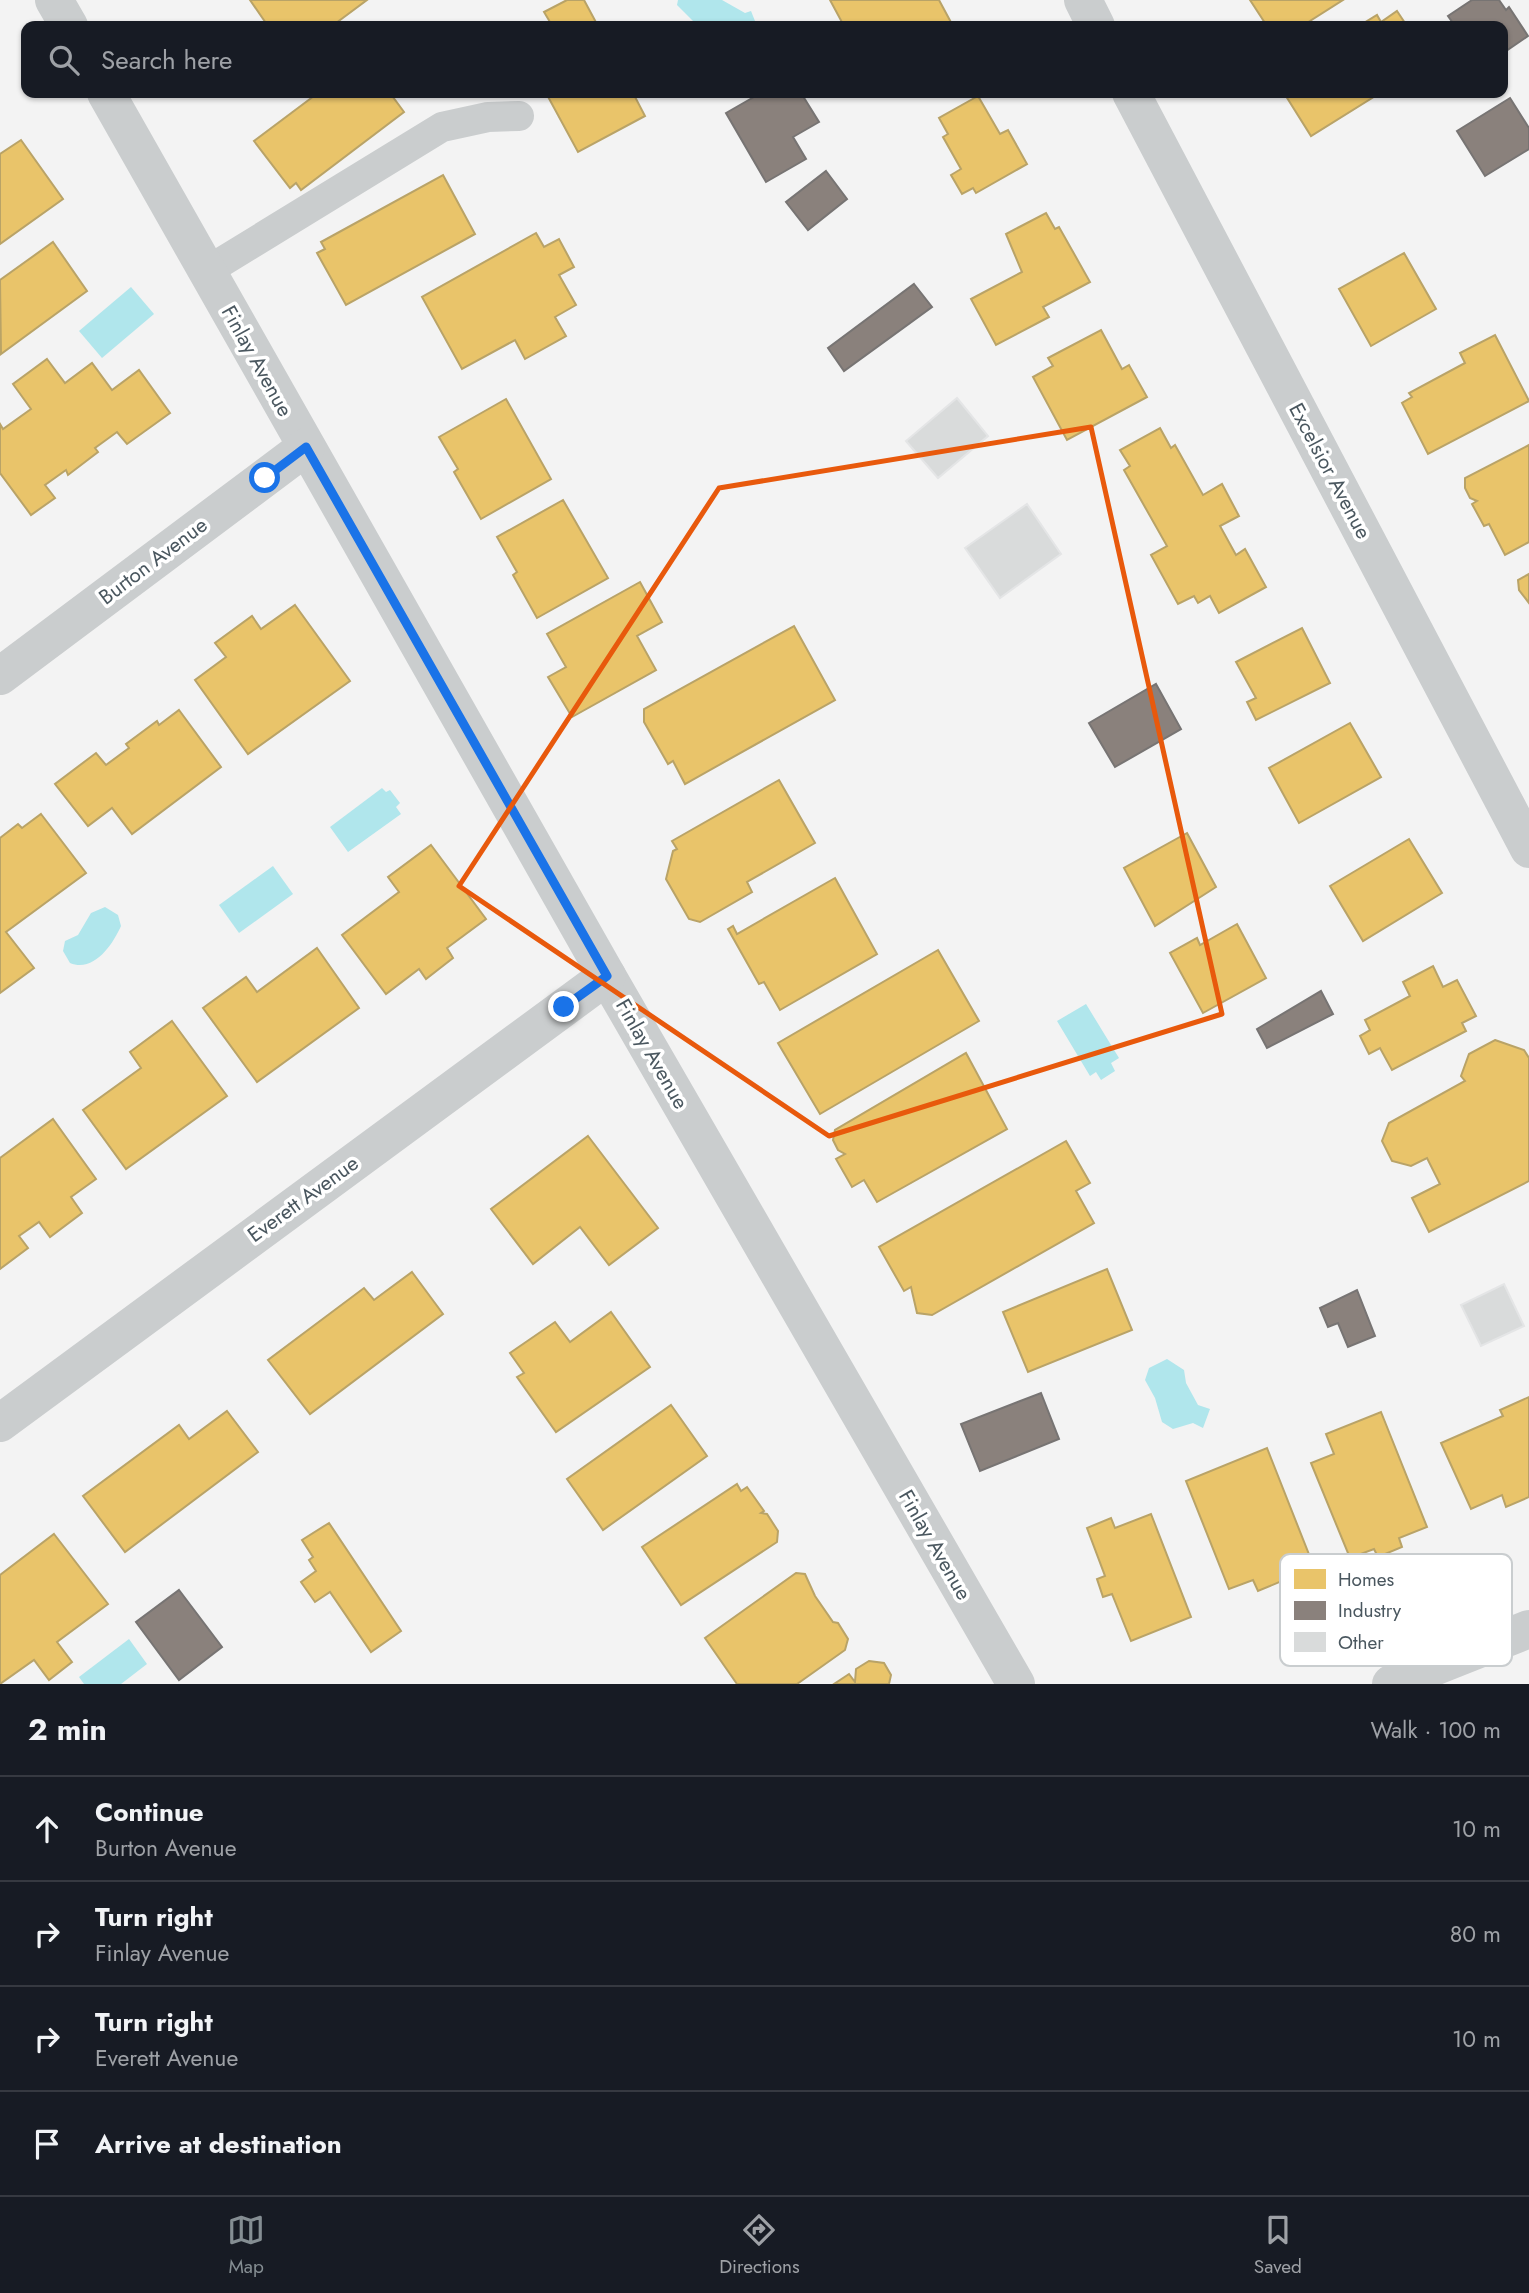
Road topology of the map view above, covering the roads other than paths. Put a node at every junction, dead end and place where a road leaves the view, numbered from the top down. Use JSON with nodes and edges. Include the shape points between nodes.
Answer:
{"nodes":[{"id":1,"x":54,"y":0,"type":"edge"},
{"id":2,"x":1083,"y":0,"type":"edge"},
{"id":3,"x":66,"y":21,"type":"edge"},
{"id":4,"x":1094,"y":21,"type":"edge"},
{"id":5,"x":109,"y":98,"type":"edge"},
{"id":6,"x":1134,"y":98,"type":"edge"},
{"id":7,"x":519,"y":116,"type":"dead end"},
{"id":8,"x":206,"y":271,"type":"junction"},
{"id":9,"x":306,"y":447,"type":"junction"},
{"id":10,"x":0,"y":676,"type":"edge"},
{"id":11,"x":1529,"y":849,"type":"edge"},
{"id":12,"x":607,"y":976,"type":"junction"},
{"id":13,"x":0,"y":1423,"type":"edge"},
{"id":14,"x":1529,"y":1629,"type":"edge"},
{"id":15,"x":1512,"y":1636,"type":"edge"},
{"id":16,"x":1436,"y":1666,"type":"edge"},
{"id":17,"x":1016,"y":1684,"type":"edge"},
{"id":18,"x":1391,"y":1684,"type":"edge"}],
"edges":[{"from":1,"to":3,"type":"street"},
{"from":2,"to":4,"type":"street"},
{"from":5,"to":8,"type":"street","name":"Finlay Avenue"},
{"from":6,"to":11,"type":"street","name":"Excelsior Avenue"},
{"from":7,"to":8,"type":"lane","via":[[442,127]]},
{"from":8,"to":9,"type":"street","name":"Finlay Avenue"},
{"from":9,"to":10,"type":"street","name":"Burton Avenue"},
{"from":9,"to":12,"type":"street","name":"Finlay Avenue"},
{"from":12,"to":13,"type":"street","name":"Everett Avenue"},
{"from":12,"to":17,"type":"street","name":"Finlay Avenue"},
{"from":14,"to":15,"type":"street"},
{"from":16,"to":18,"type":"street"}]}
